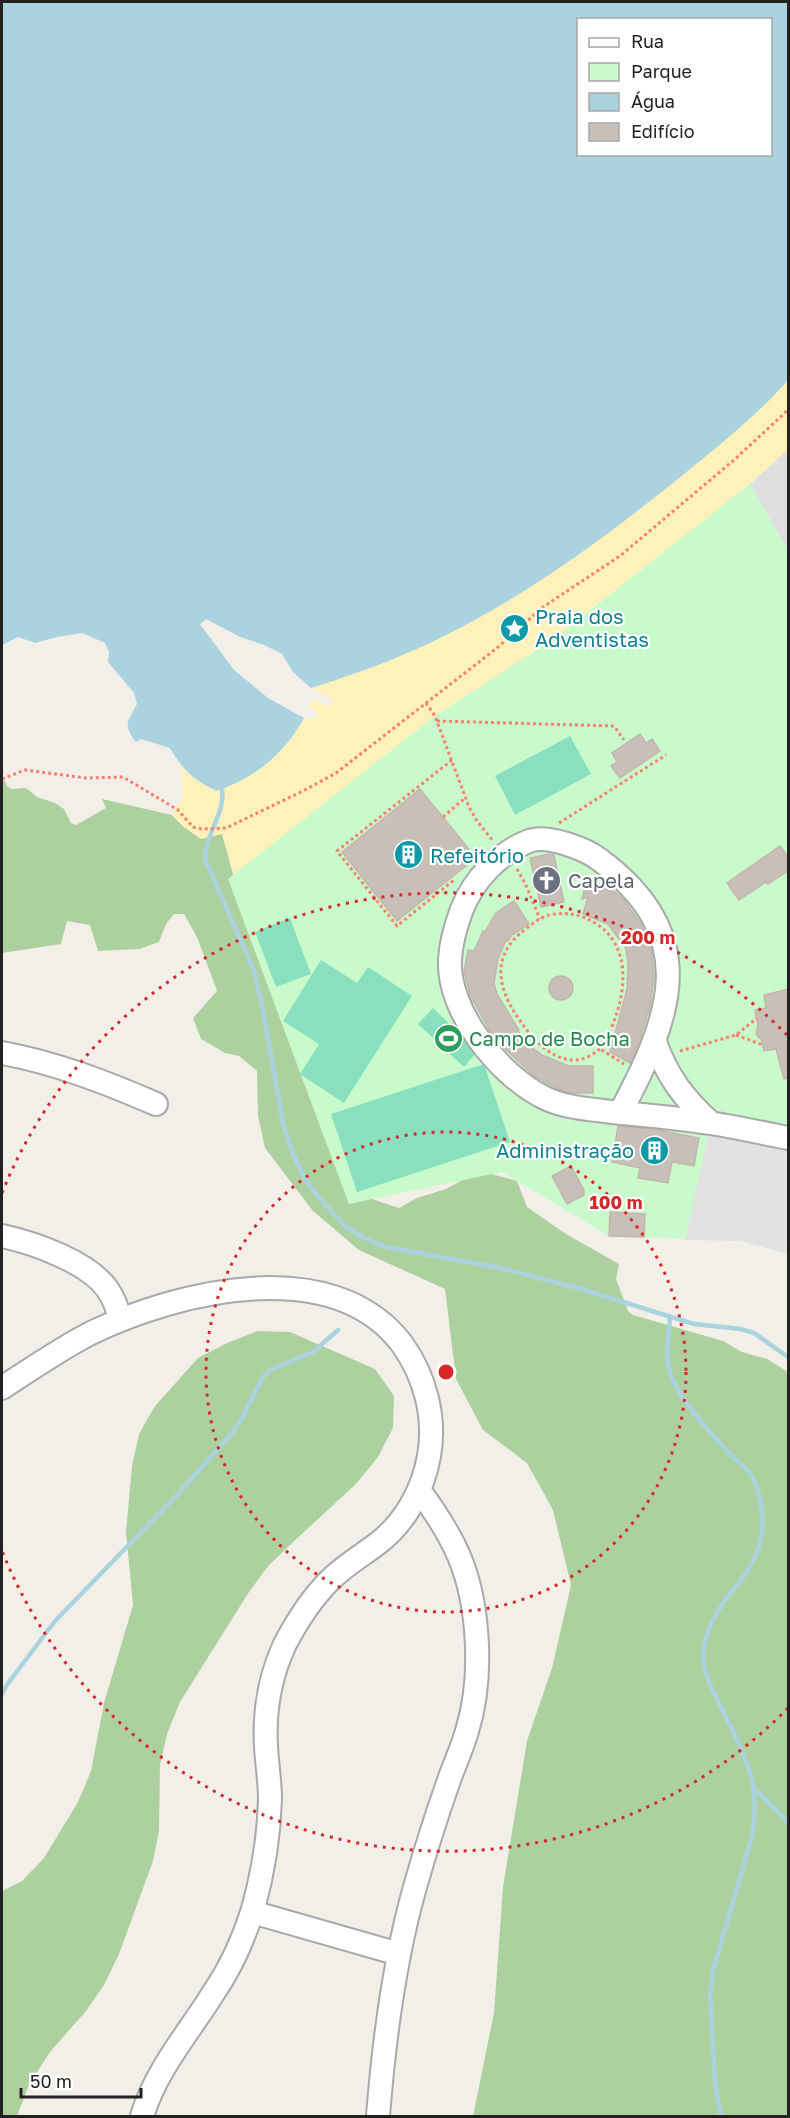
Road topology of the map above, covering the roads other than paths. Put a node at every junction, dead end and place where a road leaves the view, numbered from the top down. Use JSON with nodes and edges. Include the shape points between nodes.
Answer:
{"nodes":[{"id":1,"x":658,"y":1050,"type":"junction"},
{"id":2,"x":2,"y":1053,"type":"edge"},
{"id":3,"x":156,"y":1104,"type":"dead end"},
{"id":4,"x":620,"y":1113,"type":"junction"},
{"id":5,"x":711,"y":1123,"type":"junction"},
{"id":6,"x":789,"y":1138,"type":"edge"},
{"id":7,"x":2,"y":1236,"type":"edge"},
{"id":8,"x":120,"y":1320,"type":"junction"},
{"id":9,"x":2,"y":1388,"type":"edge"},
{"id":10,"x":419,"y":1490,"type":"junction"},
{"id":11,"x":252,"y":1912,"type":"junction"},
{"id":12,"x":399,"y":1954,"type":"junction"},
{"id":13,"x":142,"y":2116,"type":"edge"},
{"id":14,"x":378,"y":2116,"type":"edge"}],
"edges":[{"from":1,"to":4,"type":"street"},
{"from":1,"to":4,"type":"street","via":[[668,973],[665,941],[649,909],[624,878],[593,854],[561,842],[532,840],[505,854],[467,896],[455,927],[450,961],[455,991],[467,1022],[485,1050],[544,1098],[579,1108]]},
{"from":1,"to":5,"type":"street","via":[[676,1087]]},
{"from":2,"to":3,"type":"street","via":[[86,1075]]},
{"from":4,"to":5,"type":"street"},
{"from":5,"to":6,"type":"street"},
{"from":7,"to":8,"type":"street","via":[[52,1253],[93,1274],[108,1290]]},
{"from":8,"to":9,"type":"street","via":[[68,1345]]},
{"from":8,"to":10,"type":"street","via":[[203,1296],[262,1289],[309,1290],[358,1307],[398,1339],[424,1385],[431,1438]]},
{"from":10,"to":11,"type":"street","via":[[393,1530],[317,1594],[304,1611],[276,1668],[266,1727],[269,1826]]},
{"from":10,"to":12,"type":"street","via":[[459,1557],[473,1610],[477,1663],[467,1731],[431,1833]]},
{"from":11,"to":12,"type":"street"},
{"from":11,"to":13,"type":"street","via":[[230,1965],[167,2060]]},
{"from":12,"to":14,"type":"street"}]}
